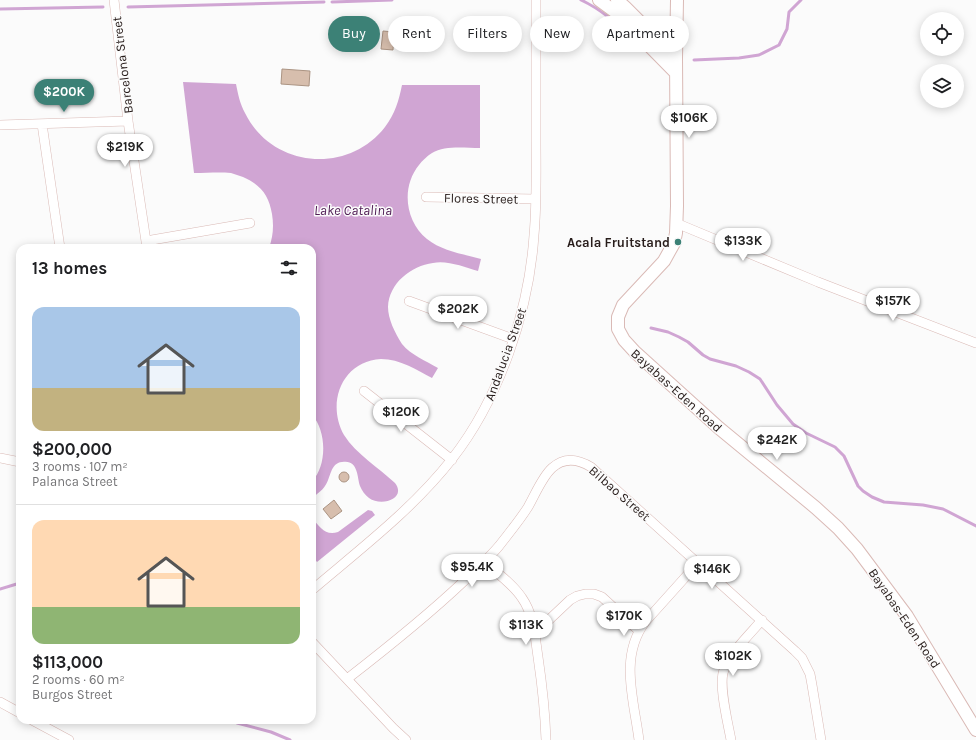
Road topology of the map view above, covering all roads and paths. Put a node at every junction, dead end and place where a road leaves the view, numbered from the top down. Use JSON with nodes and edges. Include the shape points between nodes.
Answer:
{"nodes":[{"id":1,"x":114,"y":0,"type":"edge"},
{"id":2,"x":536,"y":0,"type":"edge"},
{"id":3,"x":599,"y":0,"type":"edge"},
{"id":4,"x":617,"y":0,"type":"edge"},
{"id":5,"x":677,"y":0,"type":"edge"},
{"id":6,"x":634,"y":16,"type":"edge"},
{"id":7,"x":677,"y":16,"type":"edge"},
{"id":8,"x":670,"y":52,"type":"edge"},
{"id":9,"x":676,"y":52,"type":"edge"},
{"id":10,"x":676,"y":58,"type":"junction"},
{"id":11,"x":676,"y":72,"type":"junction"},
{"id":12,"x":128,"y":121,"type":"junction"},
{"id":13,"x":42,"y":124,"type":"junction"},
{"id":14,"x":0,"y":125,"type":"edge"},
{"id":15,"x":426,"y":197,"type":"dead end"},
{"id":16,"x":535,"y":199,"type":"junction"},
{"id":17,"x":250,"y":223,"type":"dead end"},
{"id":18,"x":676,"y":223,"type":"junction"},
{"id":19,"x":59,"y":244,"type":"edge"},
{"id":20,"x":146,"y":244,"type":"edge"},
{"id":21,"x":409,"y":300,"type":"dead end"},
{"id":22,"x":514,"y":339,"type":"junction"},
{"id":23,"x":976,"y":343,"type":"edge"},
{"id":24,"x":364,"y":391,"type":"dead end"},
{"id":25,"x":0,"y":458,"type":"edge"},
{"id":26,"x":452,"y":460,"type":"junction"},
{"id":27,"x":16,"y":461,"type":"edge"},
{"id":28,"x":484,"y":562,"type":"junction"},
{"id":29,"x":698,"y":563,"type":"junction"},
{"id":30,"x":316,"y":587,"type":"edge"},
{"id":31,"x":762,"y":620,"type":"junction"},
{"id":32,"x":638,"y":630,"type":"junction"},
{"id":33,"x":535,"y":633,"type":"junction"},
{"id":34,"x":316,"y":646,"type":"edge"},
{"id":35,"x":347,"y":679,"type":"junction"},
{"id":36,"x":0,"y":702,"type":"edge"},
{"id":37,"x":16,"y":711,"type":"edge"},
{"id":38,"x":39,"y":724,"type":"edge"},
{"id":39,"x":976,"y":730,"type":"edge"},
{"id":40,"x":69,"y":740,"type":"edge"},
{"id":41,"x":406,"y":740,"type":"edge"},
{"id":42,"x":546,"y":740,"type":"edge"},
{"id":43,"x":639,"y":740,"type":"edge"},
{"id":44,"x":731,"y":740,"type":"edge"},
{"id":45,"x":821,"y":740,"type":"edge"}],
"edges":[{"from":1,"to":12,"type":"street","name":"Barcelona Street"},
{"from":2,"to":16,"type":"street","name":"Andalucia Street"},
{"from":3,"to":11,"type":"street","via":[[618,14]]},
{"from":4,"to":6,"type":"street"},
{"from":5,"to":7,"type":"street","name":"Bayabas-Eden Road"},
{"from":8,"to":10,"type":"street"},
{"from":9,"to":10,"type":"street","name":"Bayabas-Eden Road"},
{"from":10,"to":11,"type":"street","name":"Bayabas-Eden Road"},
{"from":11,"to":18,"type":"street","name":"Bayabas-Eden Road"},
{"from":12,"to":13,"type":"street"},
{"from":12,"to":20,"type":"street","name":"Barcelona Street"},
{"from":13,"to":14,"type":"street"},
{"from":13,"to":19,"type":"street"},
{"from":15,"to":16,"type":"street","name":"Flores Street"},
{"from":16,"to":22,"type":"street","name":"Andalucia Street","via":[[530,269]]},
{"from":17,"to":20,"type":"street"},
{"from":18,"to":23,"type":"street","via":[[818,282]]},
{"from":18,"to":39,"type":"street","name":"Bayabas-Eden Road","via":[[674,243],[664,261],[623,306],[618,318],[618,329],[624,340],[719,428],[816,508],[858,549],[907,616]]},
{"from":21,"to":22,"type":"street"},
{"from":22,"to":26,"type":"street","name":"Andalucia Street","via":[[488,404]]},
{"from":24,"to":26,"type":"street"},
{"from":25,"to":27,"type":"street"},
{"from":26,"to":30,"type":"street","name":"Andalucia Street","via":[[391,522]]},
{"from":28,"to":29,"type":"street","name":"Bilbao Street","via":[[507,536],[551,469],[557,464],[574,460],[591,467]]},
{"from":28,"to":33,"type":"street","via":[[517,590],[528,609]]},
{"from":28,"to":35,"type":"street","name":"Bilbao Street","via":[[418,623]]},
{"from":29,"to":31,"type":"street","name":"Bilbao Street"},
{"from":29,"to":32,"type":"street"},
{"from":31,"to":44,"type":"street","via":[[729,659],[724,671],[722,681]]},
{"from":31,"to":45,"type":"street","name":"Bilbao Street","via":[[802,658],[810,674]]},
{"from":32,"to":33,"type":"street","via":[[602,597],[585,594],[570,600]]},
{"from":32,"to":43,"type":"street","via":[[630,658],[630,675]]},
{"from":33,"to":42,"type":"street"},
{"from":34,"to":35,"type":"street"},
{"from":35,"to":41,"type":"street"},
{"from":36,"to":37,"type":"street"},
{"from":38,"to":40,"type":"street"}]}
